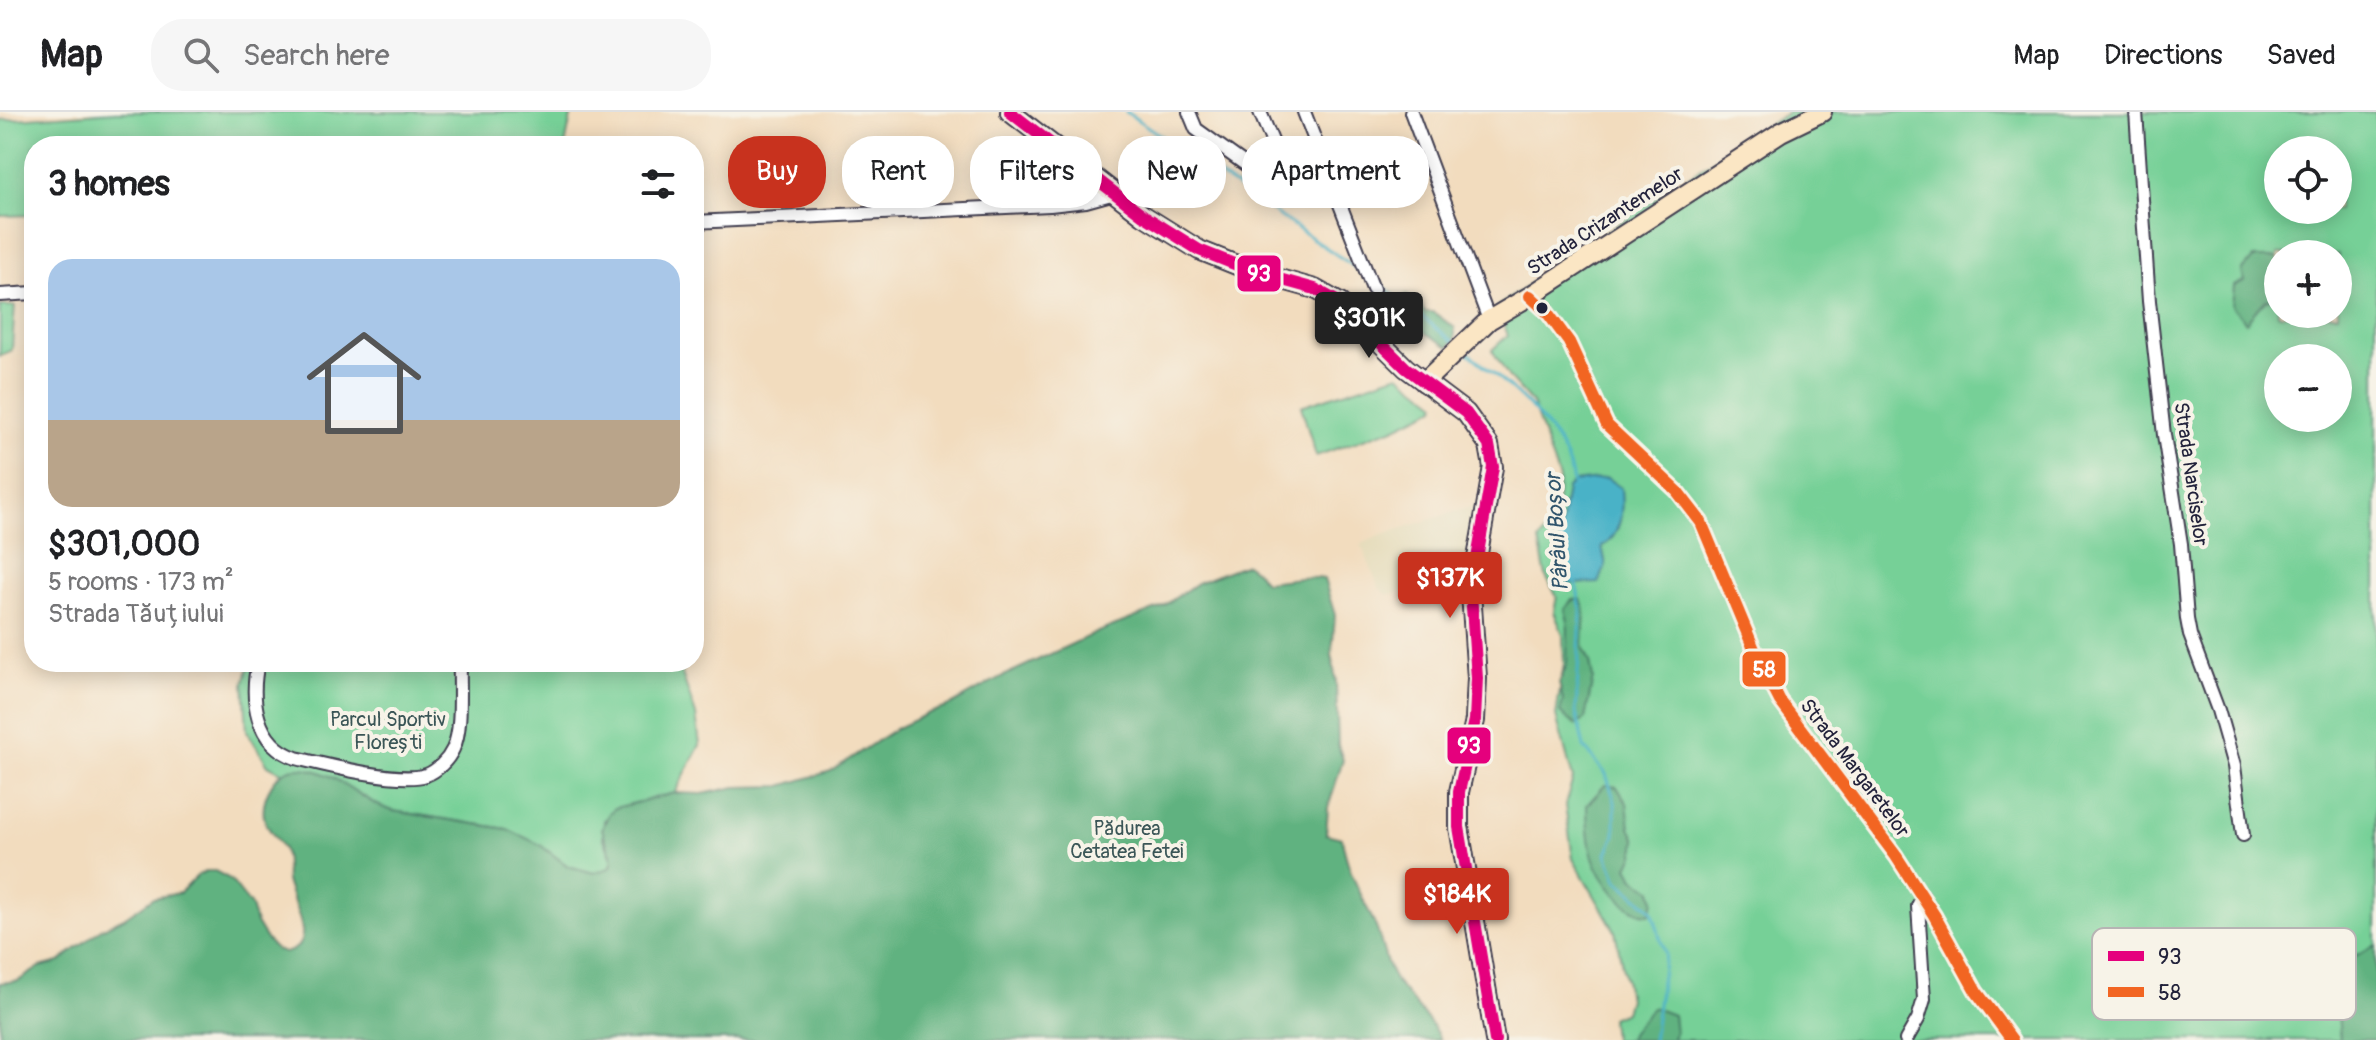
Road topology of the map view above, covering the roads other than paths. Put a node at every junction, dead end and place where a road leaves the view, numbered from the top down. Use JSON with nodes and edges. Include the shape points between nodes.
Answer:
{"nodes":[{"id":1,"x":1010,"y":112,"type":"edge"},
{"id":2,"x":1189,"y":112,"type":"edge"},
{"id":3,"x":1260,"y":112,"type":"edge"},
{"id":4,"x":1304,"y":112,"type":"edge"},
{"id":5,"x":1411,"y":112,"type":"edge"},
{"id":6,"x":1822,"y":112,"type":"edge"},
{"id":7,"x":2136,"y":112,"type":"edge"},
{"id":8,"x":1115,"y":193,"type":"junction"},
{"id":9,"x":704,"y":222,"type":"edge"},
{"id":10,"x":1373,"y":289,"type":"dead end"},
{"id":11,"x":24,"y":294,"type":"edge"},
{"id":12,"x":0,"y":295,"type":"edge"},
{"id":13,"x":1530,"y":296,"type":"junction"},
{"id":14,"x":1489,"y":320,"type":"junction"},
{"id":15,"x":1425,"y":376,"type":"junction"},
{"id":16,"x":257,"y":672,"type":"edge"},
{"id":17,"x":460,"y":672,"type":"edge"},
{"id":18,"x":2243,"y":835,"type":"dead end"},
{"id":19,"x":1923,"y":896,"type":"junction"},
{"id":20,"x":1495,"y":1040,"type":"edge"},
{"id":21,"x":1906,"y":1040,"type":"edge"},
{"id":22,"x":2012,"y":1040,"type":"edge"}],
"edges":[{"from":1,"to":8,"type":"main road"},
{"from":2,"to":3,"type":"street","via":[[1196,129],[1274,185],[1289,182]]},
{"from":4,"to":10,"type":"street"},
{"from":5,"to":14,"type":"street"},
{"from":6,"to":13,"type":"main road","name":"Strada Crizantemelor","via":[[1781,132]]},
{"from":7,"to":18,"type":"street","name":"Strada Narciselor","via":[[2149,301],[2187,619],[2234,766]]},
{"from":8,"to":9,"type":"street","via":[[1050,205]]},
{"from":8,"to":15,"type":"main road","via":[[1209,255],[1330,296]]},
{"from":11,"to":12,"type":"street"},
{"from":13,"to":14,"type":"main road","name":"Strada Crizantemelor"},
{"from":13,"to":19,"type":"street","name":"Strada Margaretelor","via":[[1569,342],[1607,425],[1677,491],[1701,522],[1780,701]]},
{"from":14,"to":15,"type":"main road","name":"Strada Crizantemelor"},
{"from":15,"to":20,"type":"main road","via":[[1466,413],[1493,457],[1471,593],[1475,720],[1459,792],[1459,827]]},
{"from":16,"to":17,"type":"street","via":[[253,696],[258,718],[281,751],[315,762],[410,777],[434,771],[454,749]]},
{"from":19,"to":21,"type":"street","via":[[1918,906],[1924,999]]},
{"from":19,"to":22,"type":"street","name":"Strada Margaretelor","via":[[1976,991]]}]}
